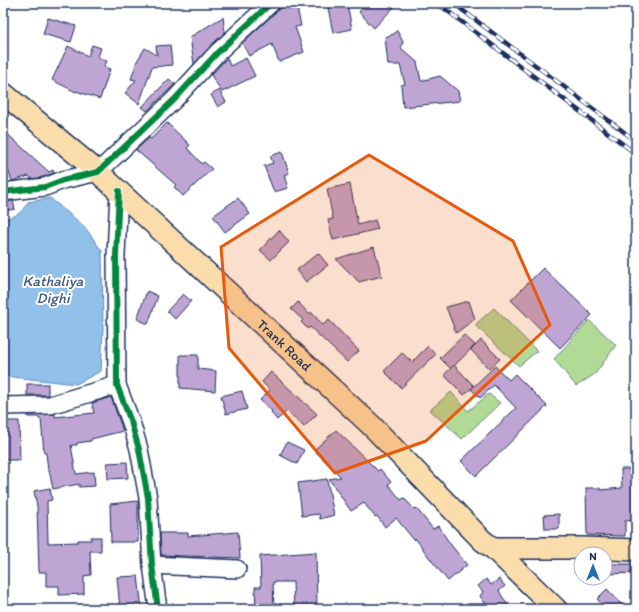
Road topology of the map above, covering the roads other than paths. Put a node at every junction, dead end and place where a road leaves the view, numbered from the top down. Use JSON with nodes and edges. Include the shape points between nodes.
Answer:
{"nodes":[{"id":1,"x":270,"y":3,"type":"edge"},
{"id":2,"x":3,"y":93,"type":"edge"},
{"id":3,"x":98,"y":172,"type":"junction"},
{"id":4,"x":119,"y":191,"type":"junction"},
{"id":5,"x":3,"y":192,"type":"edge"},
{"id":6,"x":117,"y":385,"type":"junction"},
{"id":7,"x":3,"y":406,"type":"edge"},
{"id":8,"x":493,"y":548,"type":"junction"},
{"id":9,"x":636,"y":550,"type":"edge"},
{"id":10,"x":152,"y":565,"type":"junction"},
{"id":11,"x":237,"y":569,"type":"dead end"},
{"id":12,"x":158,"y":609,"type":"edge"},
{"id":13,"x":556,"y":609,"type":"edge"}],
"edges":[{"from":1,"to":3,"type":"street"},
{"from":2,"to":3,"type":"main road","name":"Trank Road"},
{"from":3,"to":4,"type":"main road","name":"Trank Road"},
{"from":3,"to":5,"type":"street","via":[[45,187]]},
{"from":4,"to":6,"type":"street","via":[[116,256]]},
{"from":4,"to":8,"type":"main road","name":"Trank Road","via":[[372,426],[483,541]]},
{"from":6,"to":7,"type":"street","via":[[50,405]]},
{"from":6,"to":10,"type":"street","via":[[139,449],[148,498]]},
{"from":8,"to":9,"type":"main road"},
{"from":8,"to":13,"type":"main road","name":"Trank Road"},
{"from":10,"to":11,"type":"street"},
{"from":10,"to":12,"type":"street"}]}
